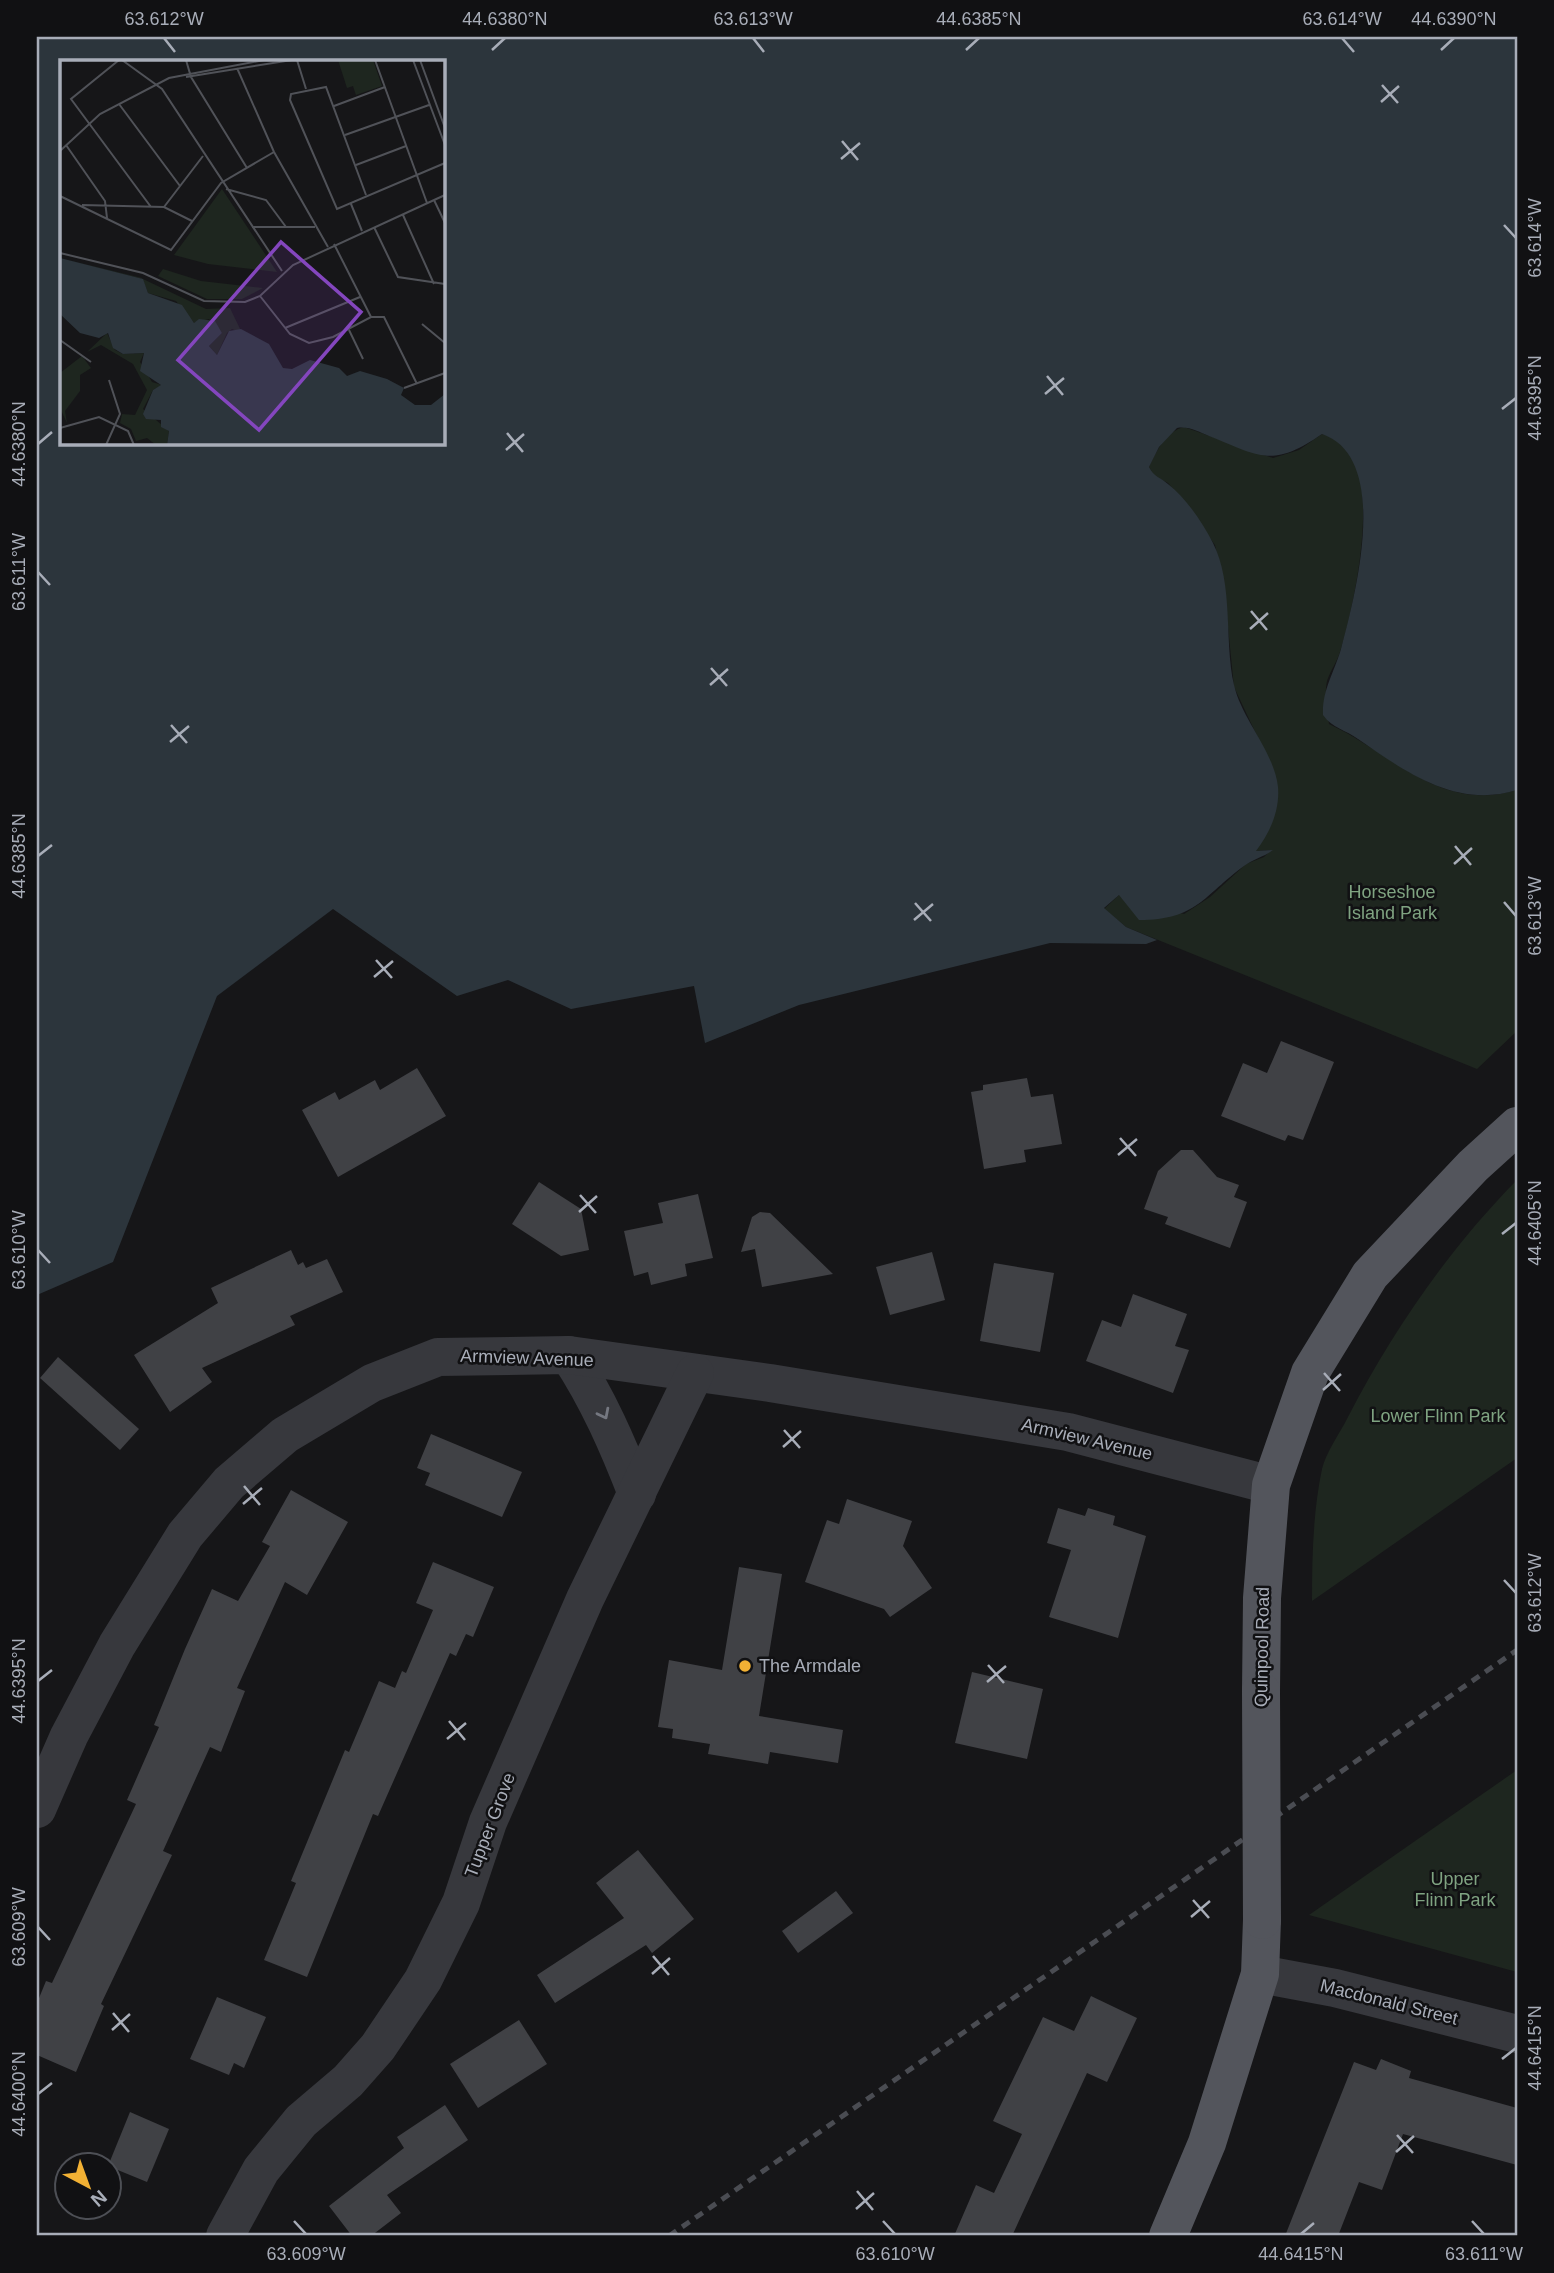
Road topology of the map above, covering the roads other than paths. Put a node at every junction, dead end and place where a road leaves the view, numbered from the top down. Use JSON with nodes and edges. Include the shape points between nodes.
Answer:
{"nodes":[{"id":1,"x":1517,"y":1126,"type":"edge"},
{"id":2,"x":569,"y":1355,"type":"junction"},
{"id":3,"x":695,"y":1373,"type":"junction"},
{"id":4,"x":1271,"y":1485,"type":"junction"},
{"id":5,"x":637,"y":1494,"type":"junction"},
{"id":6,"x":37,"y":1809,"type":"edge"},
{"id":7,"x":1260,"y":1974,"type":"junction"},
{"id":8,"x":1517,"y":2034,"type":"edge"},
{"id":9,"x":225,"y":2236,"type":"edge"},
{"id":10,"x":1168,"y":2236,"type":"edge"}],
"edges":[{"from":1,"to":4,"type":"main road","name":"Quinpool Road","via":[[1370,1275],[1310,1373]]},
{"from":2,"to":3,"type":"street","name":"Armview Avenue"},
{"from":2,"to":5,"type":"street","one_way":true,"via":[[592,1390]]},
{"from":2,"to":6,"type":"street","name":"Armview Avenue","via":[[438,1357],[372,1383],[266,1451],[229,1483],[185,1535],[117,1645]]},
{"from":3,"to":4,"type":"street","name":"Armview Avenue","via":[[1068,1432]]},
{"from":3,"to":5,"type":"street","name":"Tupper Grove"},
{"from":4,"to":7,"type":"main road","name":"Quinpool Road","bridge":true,"via":[[1262,1598]]},
{"from":5,"to":9,"type":"street","name":"Tupper Grove","via":[[585,1599],[488,1822],[461,1903],[424,1980],[378,2047],[348,2081],[301,2121],[267,2162]]},
{"from":7,"to":8,"type":"street","name":"Macdonald Street"},
{"from":7,"to":10,"type":"main road","name":"Quinpool Road","via":[[1207,2143]]}]}
